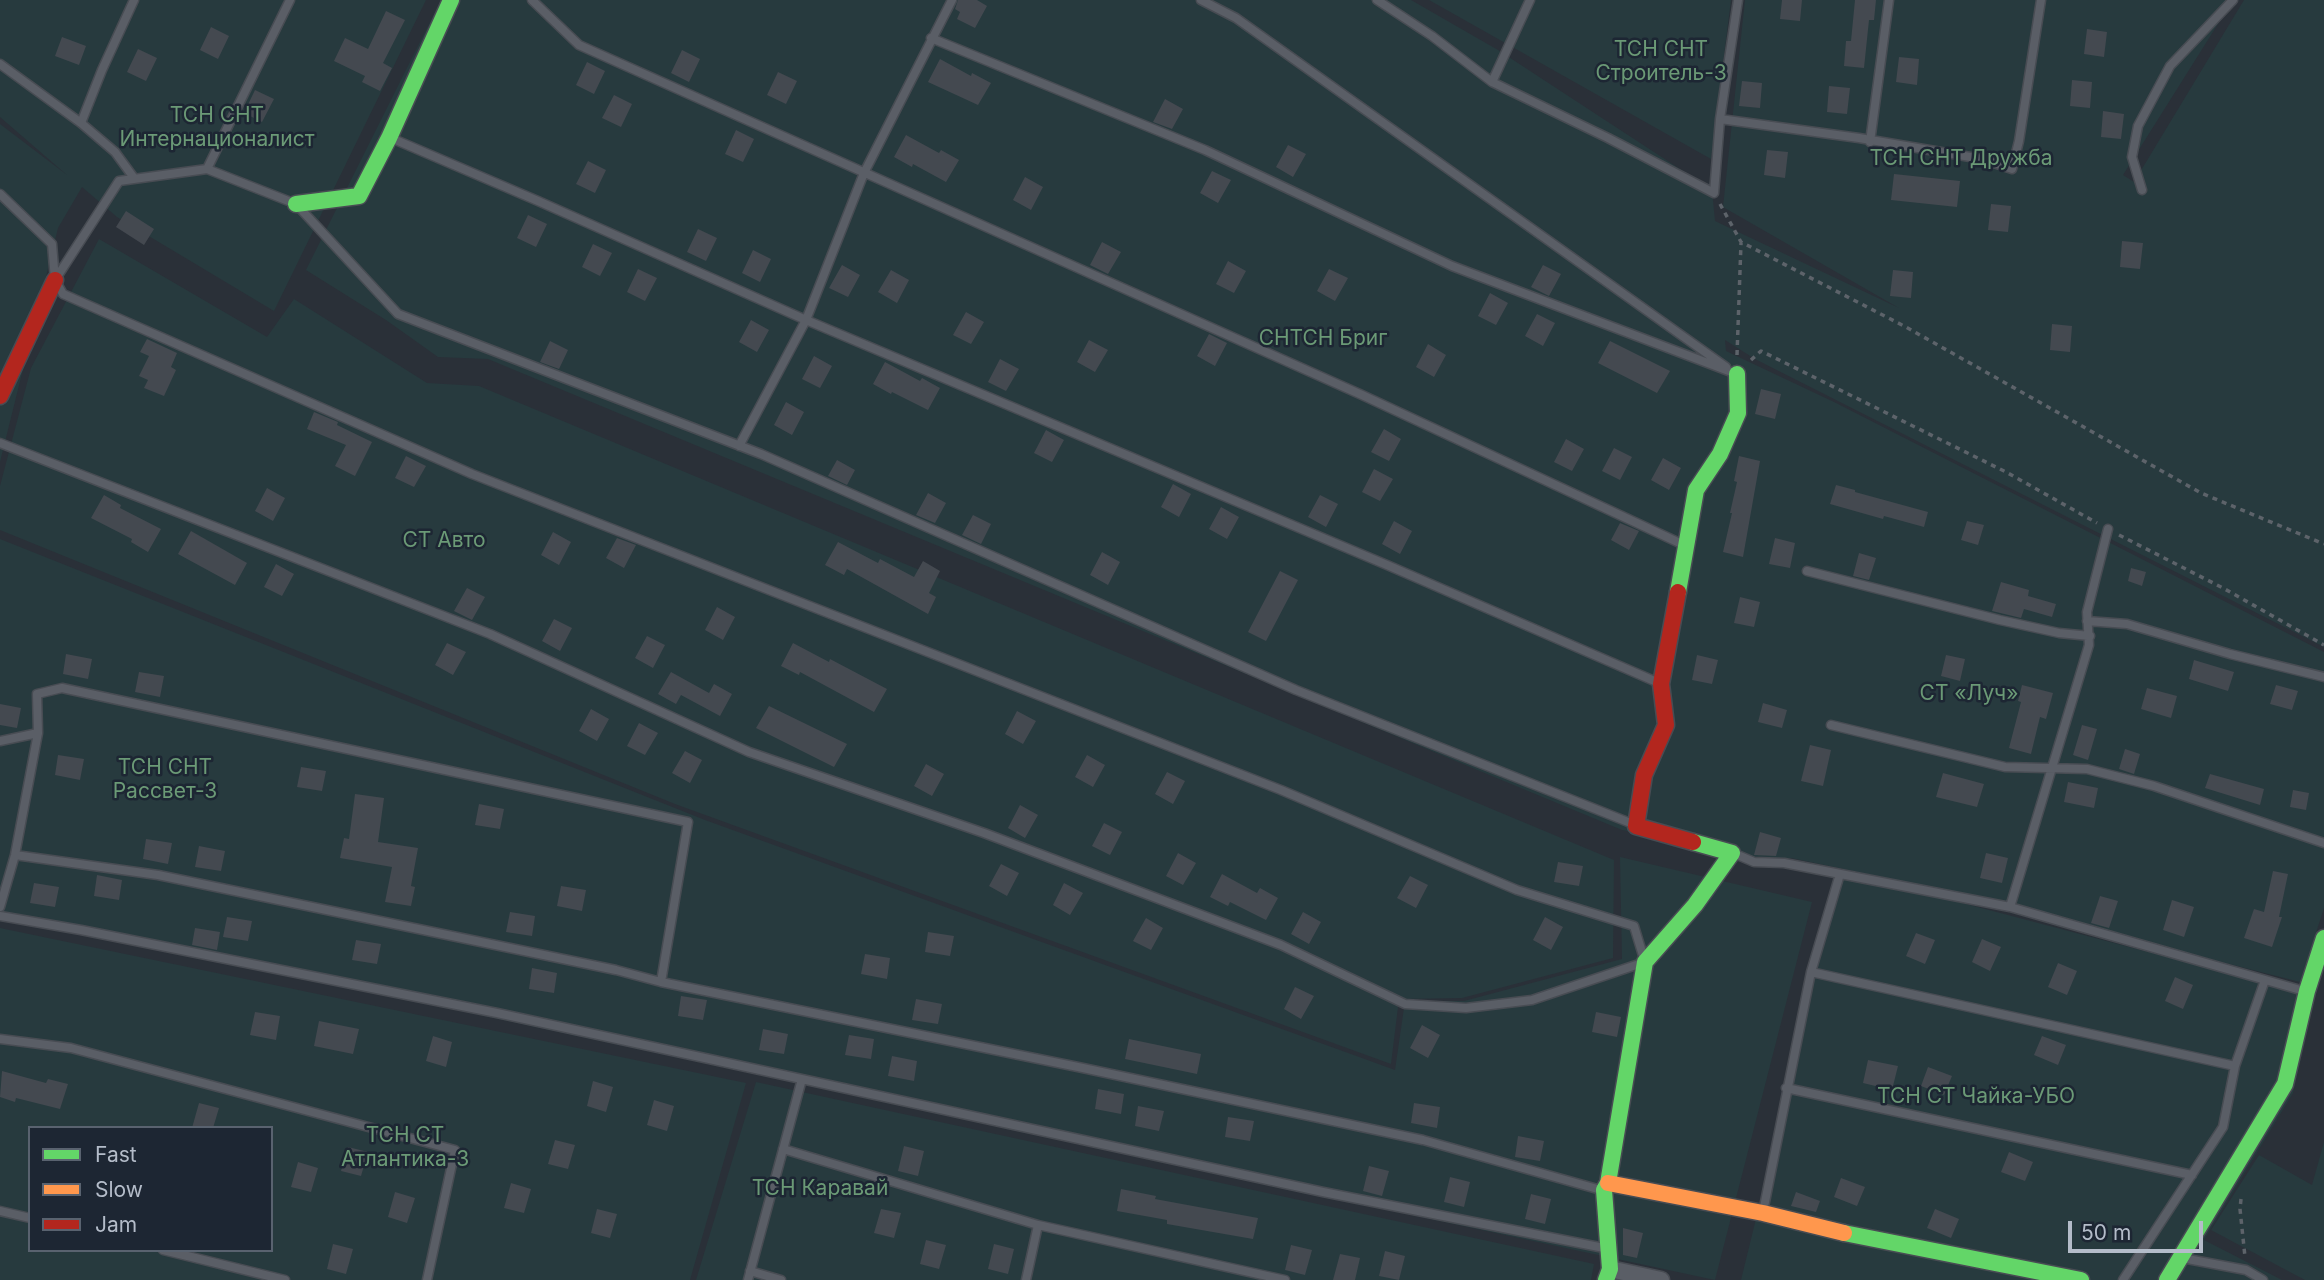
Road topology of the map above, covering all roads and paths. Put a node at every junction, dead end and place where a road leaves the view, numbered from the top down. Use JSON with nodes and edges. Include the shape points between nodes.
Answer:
{"nodes":[{"id":1,"x":134,"y":0,"type":"edge"},
{"id":2,"x":289,"y":0,"type":"edge"},
{"id":3,"x":452,"y":0,"type":"edge"},
{"id":4,"x":532,"y":0,"type":"edge"},
{"id":5,"x":952,"y":0,"type":"edge"},
{"id":6,"x":1201,"y":0,"type":"edge"},
{"id":7,"x":1377,"y":0,"type":"edge"},
{"id":8,"x":1530,"y":0,"type":"edge"},
{"id":9,"x":1738,"y":0,"type":"edge"},
{"id":10,"x":1889,"y":0,"type":"edge"},
{"id":11,"x":2040,"y":0,"type":"edge"},
{"id":12,"x":2233,"y":0,"type":"edge"},
{"id":13,"x":931,"y":38,"type":"junction"},
{"id":14,"x":0,"y":64,"type":"edge"},
{"id":15,"x":1492,"y":82,"type":"junction"},
{"id":16,"x":1720,"y":119,"type":"junction"},
{"id":17,"x":82,"y":123,"type":"junction"},
{"id":18,"x":388,"y":138,"type":"junction"},
{"id":19,"x":1870,"y":142,"type":"junction"},
{"id":20,"x":207,"y":169,"type":"junction"},
{"id":21,"x":864,"y":173,"type":"junction"},
{"id":22,"x":134,"y":178,"type":"junction"},
{"id":23,"x":2142,"y":190,"type":"dead end"},
{"id":24,"x":1714,"y":193,"type":"junction"},
{"id":25,"x":0,"y":194,"type":"edge"},
{"id":26,"x":296,"y":204,"type":"junction"},
{"id":27,"x":1741,"y":242,"type":"junction"},
{"id":28,"x":55,"y":280,"type":"junction"},
{"id":29,"x":806,"y":320,"type":"junction"},
{"id":30,"x":1737,"y":374,"type":"junction"},
{"id":31,"x":0,"y":396,"type":"edge"},
{"id":32,"x":0,"y":443,"type":"edge"},
{"id":33,"x":739,"y":446,"type":"junction"},
{"id":34,"x":2108,"y":529,"type":"junction"},
{"id":35,"x":2324,"y":544,"type":"edge"},
{"id":36,"x":1685,"y":545,"type":"junction"},
{"id":37,"x":1807,"y":571,"type":"dead end"},
{"id":38,"x":2087,"y":621,"type":"junction"},
{"id":39,"x":2090,"y":636,"type":"junction"},
{"id":40,"x":2324,"y":645,"type":"edge"},
{"id":41,"x":2324,"y":677,"type":"edge"},
{"id":42,"x":1661,"y":684,"type":"junction"},
{"id":43,"x":1831,"y":725,"type":"dead end"},
{"id":44,"x":38,"y":733,"type":"junction"},
{"id":45,"x":0,"y":741,"type":"edge"},
{"id":46,"x":2052,"y":768,"type":"junction"},
{"id":47,"x":1636,"y":825,"type":"junction"},
{"id":48,"x":2324,"y":843,"type":"edge"},
{"id":49,"x":1732,"y":853,"type":"junction"},
{"id":50,"x":15,"y":855,"type":"junction"},
{"id":51,"x":1840,"y":874,"type":"junction"},
{"id":52,"x":0,"y":907,"type":"edge"},
{"id":53,"x":2010,"y":907,"type":"junction"},
{"id":54,"x":0,"y":916,"type":"edge"},
{"id":55,"x":2324,"y":938,"type":"edge"},
{"id":56,"x":1645,"y":962,"type":"junction"},
{"id":57,"x":1811,"y":972,"type":"junction"},
{"id":58,"x":2266,"y":980,"type":"junction"},
{"id":59,"x":660,"y":982,"type":"junction"},
{"id":60,"x":2307,"y":991,"type":"junction"},
{"id":61,"x":0,"y":1039,"type":"edge"},
{"id":62,"x":2235,"y":1066,"type":"junction"},
{"id":63,"x":802,"y":1079,"type":"junction"},
{"id":64,"x":1786,"y":1088,"type":"junction"},
{"id":65,"x":783,"y":1149,"type":"junction"},
{"id":66,"x":2192,"y":1175,"type":"junction"},
{"id":67,"x":1606,"y":1187,"type":"junction"},
{"id":68,"x":2242,"y":1197,"type":"dead end"},
{"id":69,"x":0,"y":1212,"type":"edge"},
{"id":70,"x":1763,"y":1213,"type":"junction"},
{"id":71,"x":28,"y":1218,"type":"edge"},
{"id":72,"x":1038,"y":1225,"type":"junction"},
{"id":73,"x":1607,"y":1249,"type":"junction"},
{"id":74,"x":171,"y":1252,"type":"edge"},
{"id":75,"x":2179,"y":1257,"type":"junction"},
{"id":76,"x":750,"y":1270,"type":"junction"},
{"id":77,"x":2246,"y":1270,"type":"junction"},
{"id":78,"x":1608,"y":1274,"type":"edge"},
{"id":79,"x":285,"y":1280,"type":"edge"},
{"id":80,"x":427,"y":1280,"type":"edge"},
{"id":81,"x":748,"y":1280,"type":"edge"},
{"id":82,"x":781,"y":1280,"type":"edge"},
{"id":83,"x":1026,"y":1280,"type":"edge"},
{"id":84,"x":1285,"y":1280,"type":"edge"},
{"id":85,"x":1661,"y":1280,"type":"edge"},
{"id":86,"x":2081,"y":1280,"type":"edge"},
{"id":87,"x":2123,"y":1280,"type":"edge"},
{"id":88,"x":2167,"y":1280,"type":"edge"},
{"id":89,"x":2263,"y":1280,"type":"edge"}],
"edges":[{"from":1,"to":17,"type":"lane"},
{"from":2,"to":20,"type":"lane"},
{"from":3,"to":18,"type":"street"},
{"from":4,"to":21,"type":"lane","via":[[579,45]]},
{"from":5,"to":13,"type":"lane"},
{"from":6,"to":30,"type":"lane","via":[[1236,18]]},
{"from":7,"to":15,"type":"lane"},
{"from":8,"to":15,"type":"lane"},
{"from":9,"to":16,"type":"lane"},
{"from":10,"to":19,"type":"lane"},
{"from":11,"to":19,"type":"lane","via":[[2012,169],[1982,159]]},
{"from":12,"to":23,"type":"lane","via":[[2170,66],[2138,126],[2132,157]]},
{"from":13,"to":21,"type":"lane"},
{"from":13,"to":30,"type":"lane","via":[[1205,150],[1452,265]]},
{"from":14,"to":17,"type":"lane"},
{"from":15,"to":24,"type":"lane"},
{"from":16,"to":19,"type":"lane"},
{"from":16,"to":24,"type":"lane"},
{"from":17,"to":22,"type":"lane","via":[[115,152]]},
{"from":18,"to":26,"type":"street","via":[[359,196]]},
{"from":18,"to":29,"type":"lane"},
{"from":20,"to":22,"type":"lane"},
{"from":20,"to":26,"type":"lane"},
{"from":21,"to":29,"type":"lane"},
{"from":21,"to":36,"type":"lane"},
{"from":22,"to":28,"type":"lane","via":[[119,181]]},
{"from":24,"to":27,"type":"path"},
{"from":25,"to":28,"type":"lane","via":[[52,244]]},
{"from":26,"to":33,"type":"lane","via":[[398,314]]},
{"from":27,"to":30,"type":"path"},
{"from":27,"to":35,"type":"path","via":[[1904,326],[2201,493]]},
{"from":28,"to":31,"type":"street"},
{"from":28,"to":56,"type":"lane","via":[[63,294],[472,474],[1281,790],[1517,890],[1634,926]]},
{"from":29,"to":33,"type":"lane"},
{"from":29,"to":42,"type":"lane"},
{"from":30,"to":34,"type":"path","via":[[1761,351],[2006,472]]},
{"from":30,"to":36,"type":"street","via":[[1738,413],[1720,454],[1696,490]]},
{"from":32,"to":56,"type":"lane","via":[[490,634],[749,752],[984,833],[1281,945],[1405,1004],[1466,1008],[1532,1000]]},
{"from":33,"to":47,"type":"lane","via":[[1296,690]]},
{"from":34,"to":38,"type":"lane"},
{"from":34,"to":40,"type":"path"},
{"from":36,"to":42,"type":"street"},
{"from":37,"to":39,"type":"lane","via":[[2000,621]]},
{"from":38,"to":39,"type":"lane"},
{"from":38,"to":41,"type":"lane","via":[[2127,624]]},
{"from":39,"to":46,"type":"lane"},
{"from":42,"to":47,"type":"street","via":[[1666,725],[1644,775]]},
{"from":43,"to":46,"type":"lane","via":[[2006,767]]},
{"from":44,"to":45,"type":"lane"},
{"from":44,"to":50,"type":"lane"},
{"from":44,"to":59,"type":"lane","via":[[37,694],[62,688],[688,822]]},
{"from":46,"to":48,"type":"lane","via":[[2087,769],[2154,786]]},
{"from":46,"to":53,"type":"lane"},
{"from":47,"to":49,"type":"street"},
{"from":49,"to":51,"type":"lane","via":[[1754,862]]},
{"from":49,"to":56,"type":"street","via":[[1695,905]]},
{"from":50,"to":52,"type":"lane"},
{"from":50,"to":59,"type":"lane","via":[[158,875]]},
{"from":51,"to":53,"type":"lane"},
{"from":51,"to":57,"type":"lane"},
{"from":53,"to":58,"type":"lane"},
{"from":54,"to":63,"type":"lane","via":[[497,1013]]},
{"from":55,"to":60,"type":"street"},
{"from":56,"to":67,"type":"street"},
{"from":57,"to":62,"type":"lane"},
{"from":57,"to":64,"type":"lane"},
{"from":58,"to":60,"type":"lane"},
{"from":58,"to":62,"type":"lane"},
{"from":59,"to":67,"type":"lane","via":[[1423,1140]]},
{"from":60,"to":75,"type":"street","via":[[2285,1084]]},
{"from":61,"to":80,"type":"lane","via":[[71,1048],[455,1150]]},
{"from":62,"to":66,"type":"lane","via":[[2223,1127]]},
{"from":63,"to":65,"type":"lane"},
{"from":63,"to":73,"type":"lane"},
{"from":64,"to":66,"type":"lane"},
{"from":64,"to":70,"type":"lane"},
{"from":65,"to":72,"type":"lane"},
{"from":65,"to":76,"type":"lane"},
{"from":66,"to":87,"type":"lane"},
{"from":67,"to":70,"type":"street"},
{"from":67,"to":73,"type":"street"},
{"from":68,"to":77,"type":"path"},
{"from":69,"to":71,"type":"lane"},
{"from":70,"to":86,"type":"street"},
{"from":72,"to":83,"type":"lane"},
{"from":72,"to":84,"type":"lane"},
{"from":73,"to":78,"type":"street"},
{"from":74,"to":79,"type":"lane"},
{"from":75,"to":77,"type":"lane"},
{"from":75,"to":88,"type":"street"},
{"from":76,"to":81,"type":"lane"},
{"from":76,"to":82,"type":"lane"},
{"from":77,"to":89,"type":"lane"},
{"from":78,"to":85,"type":"street"}]}
